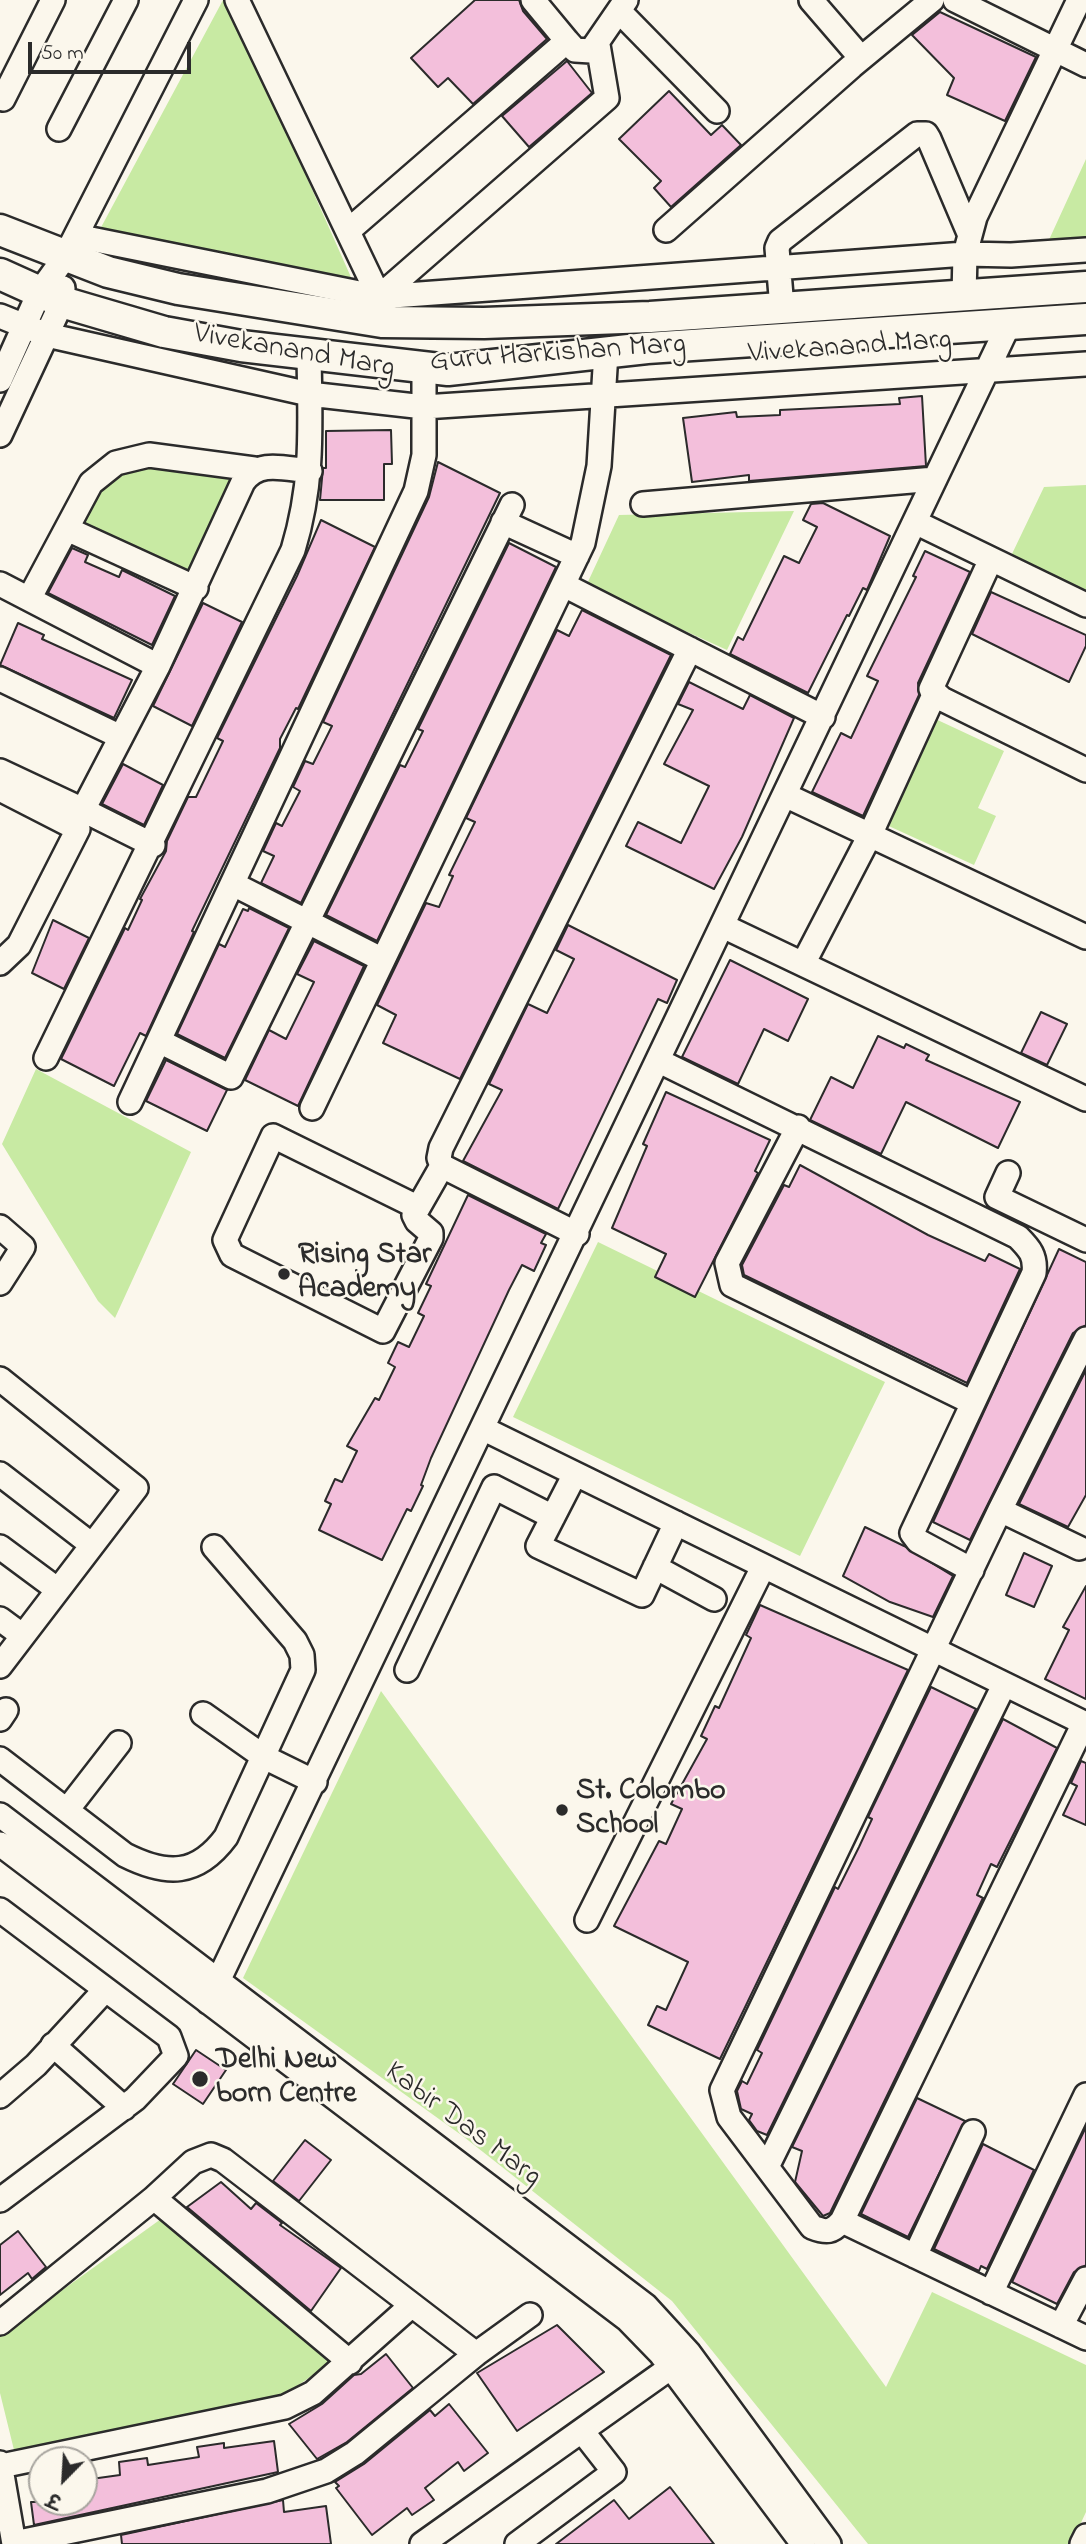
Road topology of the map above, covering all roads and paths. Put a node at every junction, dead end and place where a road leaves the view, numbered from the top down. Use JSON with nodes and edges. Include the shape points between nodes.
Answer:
{"nodes":[{"id":1,"x":53,"y":0,"type":"edge"},
{"id":2,"x":126,"y":0,"type":"edge"},
{"id":3,"x":197,"y":0,"type":"edge"},
{"id":4,"x":237,"y":0,"type":"edge"},
{"id":5,"x":533,"y":0,"type":"edge"},
{"id":6,"x":811,"y":0,"type":"edge"},
{"id":7,"x":932,"y":0,"type":"edge"},
{"id":8,"x":955,"y":0,"type":"edge"},
{"id":9,"x":1079,"y":0,"type":"edge"},
{"id":10,"x":623,"y":5,"type":"edge"},
{"id":11,"x":567,"y":41,"type":"junction"},
{"id":12,"x":598,"y":45,"type":"junction"},
{"id":13,"x":1054,"y":52,"type":"junction"},
{"id":14,"x":861,"y":58,"type":"junction"},
{"id":15,"x":1086,"y":65,"type":"edge"},
{"id":16,"x":3,"y":99,"type":"dead end"},
{"id":17,"x":718,"y":111,"type":"dead end"},
{"id":18,"x":60,"y":129,"type":"dead end"},
{"id":19,"x":0,"y":230,"type":"edge"},
{"id":20,"x":666,"y":230,"type":"dead end"},
{"id":21,"x":348,"y":231,"type":"junction"},
{"id":22,"x":967,"y":243,"type":"junction"},
{"id":23,"x":71,"y":247,"type":"junction"},
{"id":24,"x":1086,"y":250,"type":"edge"},
{"id":25,"x":779,"y":269,"type":"junction"},
{"id":26,"x":0,"y":274,"type":"edge"},
{"id":27,"x":1086,"y":287,"type":"edge"},
{"id":28,"x":964,"y":296,"type":"junction"},
{"id":29,"x":51,"y":298,"type":"junction"},
{"id":30,"x":782,"y":308,"type":"junction"},
{"id":31,"x":385,"y":309,"type":"junction"},
{"id":32,"x":0,"y":316,"type":"edge"},
{"id":33,"x":1086,"y":319,"type":"edge"},
{"id":34,"x":1009,"y":324,"type":"junction"},
{"id":35,"x":24,"y":328,"type":"junction"},
{"id":36,"x":47,"y":335,"type":"junction"},
{"id":37,"x":606,"y":352,"type":"junction"},
{"id":38,"x":309,"y":354,"type":"junction"},
{"id":39,"x":1086,"y":364,"type":"edge"},
{"id":40,"x":424,"y":367,"type":"junction"},
{"id":41,"x":987,"y":371,"type":"junction"},
{"id":42,"x":0,"y":380,"type":"edge"},
{"id":43,"x":309,"y":394,"type":"junction"},
{"id":44,"x":603,"y":397,"type":"junction"},
{"id":45,"x":424,"y":407,"type":"junction"},
{"id":46,"x":0,"y":435,"type":"edge"},
{"id":47,"x":254,"y":469,"type":"junction"},
{"id":48,"x":310,"y":471,"type":"junction"},
{"id":49,"x":935,"y":480,"type":"junction"},
{"id":50,"x":643,"y":503,"type":"dead end"},
{"id":51,"x":915,"y":522,"type":"junction"},
{"id":52,"x":67,"y":529,"type":"junction"},
{"id":53,"x":577,"y":556,"type":"junction"},
{"id":54,"x":990,"y":559,"type":"junction"},
{"id":55,"x":0,"y":584,"type":"edge"},
{"id":56,"x":564,"y":585,"type":"junction"},
{"id":57,"x":196,"y":588,"type":"junction"},
{"id":58,"x":29,"y":599,"type":"junction"},
{"id":59,"x":1086,"y":605,"type":"edge"},
{"id":60,"x":690,"y":649,"type":"junction"},
{"id":61,"x":158,"y":666,"type":"junction"},
{"id":62,"x":0,"y":679,"type":"edge"},
{"id":63,"x":934,"y":695,"type":"junction"},
{"id":64,"x":823,"y":717,"type":"junction"},
{"id":65,"x":121,"y":737,"type":"junction"},
{"id":66,"x":1086,"y":770,"type":"edge"},
{"id":67,"x":0,"y":771,"type":"edge"},
{"id":68,"x":0,"y":789,"type":"edge"},
{"id":69,"x":785,"y":795,"type":"junction"},
{"id":70,"x":83,"y":810,"type":"junction"},
{"id":71,"x":870,"y":835,"type":"junction"},
{"id":72,"x":153,"y":845,"type":"junction"},
{"id":73,"x":233,"y":884,"type":"junction"},
{"id":74,"x":308,"y":922,"type":"junction"},
{"id":75,"x":723,"y":926,"type":"junction"},
{"id":76,"x":1086,"y":937,"type":"edge"},
{"id":77,"x":383,"y":960,"type":"junction"},
{"id":78,"x":0,"y":963,"type":"edge"},
{"id":79,"x":803,"y":964,"type":"junction"},
{"id":80,"x":159,"y":1041,"type":"junction"},
{"id":81,"x":47,"y":1058,"type":"dead end"},
{"id":82,"x":659,"y":1061,"type":"junction"},
{"id":83,"x":1086,"y":1099,"type":"edge"},
{"id":84,"x":131,"y":1102,"type":"dead end"},
{"id":85,"x":312,"y":1108,"type":"dead end"},
{"id":86,"x":798,"y":1127,"type":"junction"},
{"id":87,"x":442,"y":1166,"type":"junction"},
{"id":88,"x":1008,"y":1173,"type":"dead end"},
{"id":89,"x":417,"y":1207,"type":"junction"},
{"id":90,"x":1039,"y":1218,"type":"junction"},
{"id":91,"x":0,"y":1227,"type":"edge"},
{"id":92,"x":577,"y":1234,"type":"junction"},
{"id":93,"x":1086,"y":1241,"type":"edge"},
{"id":94,"x":1027,"y":1245,"type":"junction"},
{"id":95,"x":0,"y":1283,"type":"edge"},
{"id":96,"x":1086,"y":1339,"type":"edge"},
{"id":97,"x":1,"y":1381,"type":"edge"},
{"id":98,"x":973,"y":1403,"type":"junction"},
{"id":99,"x":484,"y":1429,"type":"junction"},
{"id":100,"x":0,"y":1474,"type":"edge"},
{"id":101,"x":575,"y":1474,"type":"junction"},
{"id":102,"x":1000,"y":1510,"type":"junction"},
{"id":103,"x":553,"y":1517,"type":"junction"},
{"id":104,"x":676,"y":1523,"type":"junction"},
{"id":105,"x":432,"y":1536,"type":"junction"},
{"id":106,"x":1084,"y":1544,"type":"edge"},
{"id":107,"x":92,"y":1545,"type":"junction"},
{"id":108,"x":0,"y":1547,"type":"edge"},
{"id":109,"x":214,"y":1547,"type":"dead end"},
{"id":110,"x":463,"y":1552,"type":"junction"},
{"id":111,"x":655,"y":1567,"type":"junction"},
{"id":112,"x":763,"y":1567,"type":"junction"},
{"id":113,"x":972,"y":1570,"type":"junction"},
{"id":114,"x":58,"y":1590,"type":"junction"},
{"id":115,"x":714,"y":1599,"type":"dead end"},
{"id":116,"x":0,"y":1619,"type":"edge"},
{"id":117,"x":23,"y":1636,"type":"junction"},
{"id":118,"x":383,"y":1640,"type":"junction"},
{"id":119,"x":934,"y":1651,"type":"junction"},
{"id":120,"x":0,"y":1667,"type":"edge"},
{"id":121,"x":1004,"y":1685,"type":"junction"},
{"id":122,"x":203,"y":1714,"type":"dead end"},
{"id":123,"x":1085,"y":1724,"type":"edge"},
{"id":124,"x":119,"y":1743,"type":"dead end"},
{"id":125,"x":264,"y":1757,"type":"junction"},
{"id":126,"x":0,"y":1759,"type":"edge"},
{"id":127,"x":315,"y":1782,"type":"junction"},
{"id":128,"x":67,"y":1810,"type":"junction"},
{"id":129,"x":0,"y":1815,"type":"edge"},
{"id":130,"x":0,"y":1844,"type":"edge"},
{"id":131,"x":0,"y":1910,"type":"edge"},
{"id":132,"x":587,"y":1920,"type":"dead end"},
{"id":133,"x":105,"y":1990,"type":"junction"},
{"id":134,"x":214,"y":1992,"type":"junction"},
{"id":135,"x":53,"y":2045,"type":"junction"},
{"id":136,"x":1086,"y":2095,"type":"edge"},
{"id":137,"x":0,"y":2096,"type":"edge"},
{"id":138,"x":124,"y":2108,"type":"junction"},
{"id":139,"x":973,"y":2132,"type":"dead end"},
{"id":140,"x":767,"y":2167,"type":"junction"},
{"id":141,"x":154,"y":2198,"type":"junction"},
{"id":142,"x":0,"y":2200,"type":"edge"},
{"id":143,"x":842,"y":2221,"type":"junction"},
{"id":144,"x":915,"y":2256,"type":"junction"},
{"id":145,"x":1086,"y":2278,"type":"edge"},
{"id":146,"x":991,"y":2293,"type":"junction"},
{"id":147,"x":412,"y":2305,"type":"junction"},
{"id":148,"x":530,"y":2315,"type":"dead end"},
{"id":149,"x":0,"y":2323,"type":"edge"},
{"id":150,"x":1061,"y":2326,"type":"junction"},
{"id":151,"x":1086,"y":2338,"type":"edge"},
{"id":152,"x":689,"y":2353,"type":"junction"},
{"id":153,"x":476,"y":2354,"type":"junction"},
{"id":154,"x":350,"y":2361,"type":"junction"},
{"id":155,"x":671,"y":2368,"type":"junction"},
{"id":156,"x":582,"y":2431,"type":"junction"},
{"id":157,"x":0,"y":2464,"type":"edge"},
{"id":158,"x":1086,"y":2536,"type":"edge"},
{"id":159,"x":14,"y":2543,"type":"edge"},
{"id":160,"x":422,"y":2544,"type":"edge"},
{"id":161,"x":517,"y":2544,"type":"edge"},
{"id":162,"x":803,"y":2544,"type":"edge"},
{"id":163,"x":830,"y":2544,"type":"edge"},
{"id":164,"x":1082,"y":2544,"type":"edge"}],
"edges":[{"from":1,"to":16,"type":"street"},
{"from":2,"to":18,"type":"street"},
{"from":3,"to":23,"type":"street"},
{"from":4,"to":21,"type":"street"},
{"from":5,"to":11,"type":"street"},
{"from":6,"to":14,"type":"street"},
{"from":7,"to":14,"type":"street"},
{"from":8,"to":13,"type":"street"},
{"from":9,"to":13,"type":"street"},
{"from":10,"to":12,"type":"street"},
{"from":10,"to":17,"type":"street"},
{"from":11,"to":12,"type":"street","via":[[583,53]]},
{"from":11,"to":21,"type":"street"},
{"from":12,"to":31,"type":"street","via":[[607,98]]},
{"from":13,"to":15,"type":"street"},
{"from":13,"to":22,"type":"street"},
{"from":14,"to":20,"type":"street"},
{"from":19,"to":23,"type":"main road","name":"Guru Harkishan Marg"},
{"from":21,"to":31,"type":"street"},
{"from":22,"to":24,"type":"street","via":[[1011,255]]},
{"from":22,"to":25,"type":"street"},
{"from":22,"to":25,"type":"street","via":[[929,139],[921,133],[787,234],[777,248]]},
{"from":22,"to":28,"type":"street"},
{"from":23,"to":29,"type":"street"},
{"from":23,"to":31,"type":"main road","name":"Guru Harkishan Marg","via":[[108,272],[178,289]]},
{"from":25,"to":30,"type":"street"},
{"from":25,"to":31,"type":"street"},
{"from":26,"to":29,"type":"main road","name":"Guru Harkishan Marg"},
{"from":27,"to":28,"type":"main road","name":"Guru Harkishan Marg"},
{"from":28,"to":30,"type":"main road","name":"Guru Harkishan Marg"},
{"from":29,"to":35,"type":"street"},
{"from":29,"to":36,"type":"street"},
{"from":29,"to":38,"type":"main road","name":"Guru Harkishan Marg","via":[[164,332]]},
{"from":30,"to":31,"type":"main road","name":"Guru Harkishan Marg","via":[[622,318]]},
{"from":32,"to":35,"type":"street","name":"Vivekanand Marg"},
{"from":33,"to":34,"type":"main road","name":"Guru Harkishan Marg"},
{"from":34,"to":37,"type":"main road","name":"Guru Harkishan Marg"},
{"from":34,"to":41,"type":"street"},
{"from":35,"to":36,"type":"street","name":"Vivekanand Marg"},
{"from":35,"to":42,"type":"street"},
{"from":36,"to":43,"type":"street","name":"Vivekanand Marg"},
{"from":36,"to":46,"type":"street"},
{"from":37,"to":40,"type":"main road","name":"Guru Harkishan Marg","via":[[448,370]]},
{"from":37,"to":44,"type":"street"},
{"from":38,"to":40,"type":"main road","name":"Guru Harkishan Marg"},
{"from":38,"to":43,"type":"street"},
{"from":39,"to":41,"type":"street","name":"Vivekanand Marg"},
{"from":40,"to":45,"type":"street"},
{"from":41,"to":44,"type":"street","name":"Vivekanand Marg"},
{"from":41,"to":49,"type":"street"},
{"from":43,"to":45,"type":"street","name":"Vivekanand Marg"},
{"from":43,"to":48,"type":"street"},
{"from":44,"to":45,"type":"street","name":"Vivekanand Marg"},
{"from":44,"to":53,"type":"street","via":[[599,466]]},
{"from":45,"to":73,"type":"street","via":[[424,456],[416,491]]},
{"from":47,"to":48,"type":"street"},
{"from":47,"to":52,"type":"street","via":[[149,456],[116,463],[91,483]]},
{"from":47,"to":57,"type":"street","via":[[243,482]]},
{"from":48,"to":72,"type":"street","via":[[306,510],[293,550]]},
{"from":49,"to":50,"type":"street"},
{"from":49,"to":51,"type":"street"},
{"from":51,"to":54,"type":"street"},
{"from":51,"to":64,"type":"street"},
{"from":52,"to":57,"type":"street"},
{"from":52,"to":58,"type":"street"},
{"from":53,"to":56,"type":"street"},
{"from":53,"to":74,"type":"street","via":[[507,513]]},
{"from":54,"to":59,"type":"street"},
{"from":54,"to":63,"type":"street","via":[[933,683]]},
{"from":55,"to":58,"type":"street"},
{"from":56,"to":60,"type":"street"},
{"from":56,"to":77,"type":"street"},
{"from":57,"to":61,"type":"street"},
{"from":58,"to":61,"type":"street"},
{"from":60,"to":64,"type":"street"},
{"from":60,"to":87,"type":"street","via":[[441,1148]]},
{"from":61,"to":65,"type":"street"},
{"from":62,"to":65,"type":"street"},
{"from":63,"to":66,"type":"street"},
{"from":63,"to":71,"type":"street"},
{"from":64,"to":69,"type":"street"},
{"from":65,"to":70,"type":"street"},
{"from":67,"to":70,"type":"street"},
{"from":68,"to":78,"type":"street","via":[[78,829],[19,945]]},
{"from":69,"to":71,"type":"street"},
{"from":69,"to":75,"type":"street"},
{"from":70,"to":72,"type":"street"},
{"from":71,"to":76,"type":"street"},
{"from":71,"to":79,"type":"street"},
{"from":72,"to":81,"type":"street"},
{"from":73,"to":74,"type":"street"},
{"from":73,"to":80,"type":"street"},
{"from":74,"to":77,"type":"street"},
{"from":74,"to":80,"type":"street","via":[[231,1077]]},
{"from":75,"to":79,"type":"street"},
{"from":75,"to":82,"type":"street"},
{"from":77,"to":85,"type":"street"},
{"from":79,"to":83,"type":"street"},
{"from":80,"to":84,"type":"street"},
{"from":82,"to":86,"type":"street"},
{"from":82,"to":92,"type":"street"},
{"from":86,"to":94,"type":"street"},
{"from":86,"to":98,"type":"street","via":[[727,1263],[732,1285]]},
{"from":87,"to":89,"type":"street"},
{"from":87,"to":92,"type":"street"},
{"from":88,"to":90,"type":"street","via":[[997,1197]]},
{"from":89,"to":89,"type":"street","via":[[416,1222],[431,1238],[383,1331],[232,1255],[225,1240],[273,1136]]},
{"from":90,"to":93,"type":"street"},
{"from":90,"to":94,"type":"street"},
{"from":91,"to":95,"type":"street","via":[[23,1247]]},
{"from":92,"to":99,"type":"street"},
{"from":94,"to":98,"type":"street","via":[[1036,1260],[1034,1273]]},
{"from":96,"to":102,"type":"street"},
{"from":97,"to":107,"type":"street","via":[[135,1485]]},
{"from":98,"to":113,"type":"street","via":[[912,1533],[918,1541]]},
{"from":99,"to":101,"type":"street"},
{"from":99,"to":105,"type":"street"},
{"from":100,"to":107,"type":"street"},
{"from":101,"to":103,"type":"street"},
{"from":101,"to":104,"type":"street"},
{"from":102,"to":106,"type":"street"},
{"from":102,"to":113,"type":"street"},
{"from":103,"to":110,"type":"street","via":[[494,1487]]},
{"from":103,"to":111,"type":"street","via":[[538,1546],[642,1595]]},
{"from":104,"to":111,"type":"street"},
{"from":104,"to":112,"type":"street"},
{"from":105,"to":110,"type":"street"},
{"from":105,"to":118,"type":"street"},
{"from":107,"to":114,"type":"street"},
{"from":108,"to":114,"type":"street"},
{"from":109,"to":125,"type":"street","via":[[302,1655],[299,1682]]},
{"from":110,"to":118,"type":"street","via":[[410,1662]]},
{"from":111,"to":115,"type":"street"},
{"from":112,"to":119,"type":"street"},
{"from":112,"to":132,"type":"street"},
{"from":113,"to":119,"type":"street"},
{"from":114,"to":117,"type":"street"},
{"from":116,"to":117,"type":"street"},
{"from":117,"to":120,"type":"street"},
{"from":118,"to":127,"type":"street"},
{"from":119,"to":121,"type":"street"},
{"from":119,"to":140,"type":"street","via":[[722,2090],[729,2117]]},
{"from":121,"to":123,"type":"street"},
{"from":121,"to":140,"type":"street"},
{"from":122,"to":125,"type":"street"},
{"from":123,"to":143,"type":"street"},
{"from":124,"to":128,"type":"street"},
{"from":125,"to":127,"type":"street"},
{"from":125,"to":128,"type":"street","via":[[226,1837],[213,1855],[196,1866],[167,1870],[145,1865]]},
{"from":126,"to":128,"type":"street"},
{"from":127,"to":134,"type":"street"},
{"from":129,"to":134,"type":"street","name":"Kabir Das Marg"},
{"from":130,"to":134,"type":"street","name":"Kabir Das Marg"},
{"from":131,"to":133,"type":"street"},
{"from":133,"to":135,"type":"street"},
{"from":133,"to":138,"type":"street","via":[[175,2047],[172,2063]]},
{"from":134,"to":152,"type":"street","name":"Kabir Das Marg","via":[[646,2306]]},
{"from":134,"to":155,"type":"street","name":"Kabir Das Marg","via":[[627,2319]]},
{"from":135,"to":137,"type":"street"},
{"from":135,"to":138,"type":"street"},
{"from":136,"to":146,"type":"street"},
{"from":138,"to":142,"type":"street"},
{"from":139,"to":144,"type":"street"},
{"from":140,"to":143,"type":"street","via":[[813,2227],[824,2232]]},
{"from":141,"to":147,"type":"street","via":[[193,2162],[211,2155]]},
{"from":141,"to":149,"type":"street"},
{"from":141,"to":154,"type":"street"},
{"from":143,"to":144,"type":"street"},
{"from":144,"to":146,"type":"street"},
{"from":145,"to":150,"type":"street"},
{"from":146,"to":150,"type":"street"},
{"from":147,"to":153,"type":"street"},
{"from":147,"to":154,"type":"street"},
{"from":148,"to":153,"type":"street"},
{"from":150,"to":151,"type":"street"},
{"from":152,"to":155,"type":"street"},
{"from":152,"to":163,"type":"street","name":"Kabir Das Marg"},
{"from":153,"to":159,"type":"street","via":[[355,2453],[315,2475],[267,2491]]},
{"from":154,"to":157,"type":"street","via":[[313,2393],[285,2407]]},
{"from":155,"to":156,"type":"street"},
{"from":155,"to":162,"type":"street","name":"Kabir Das Marg"},
{"from":156,"to":160,"type":"street"},
{"from":156,"to":161,"type":"street","via":[[614,2472]]},
{"from":157,"to":159,"type":"street"},
{"from":158,"to":164,"type":"street"}]}
